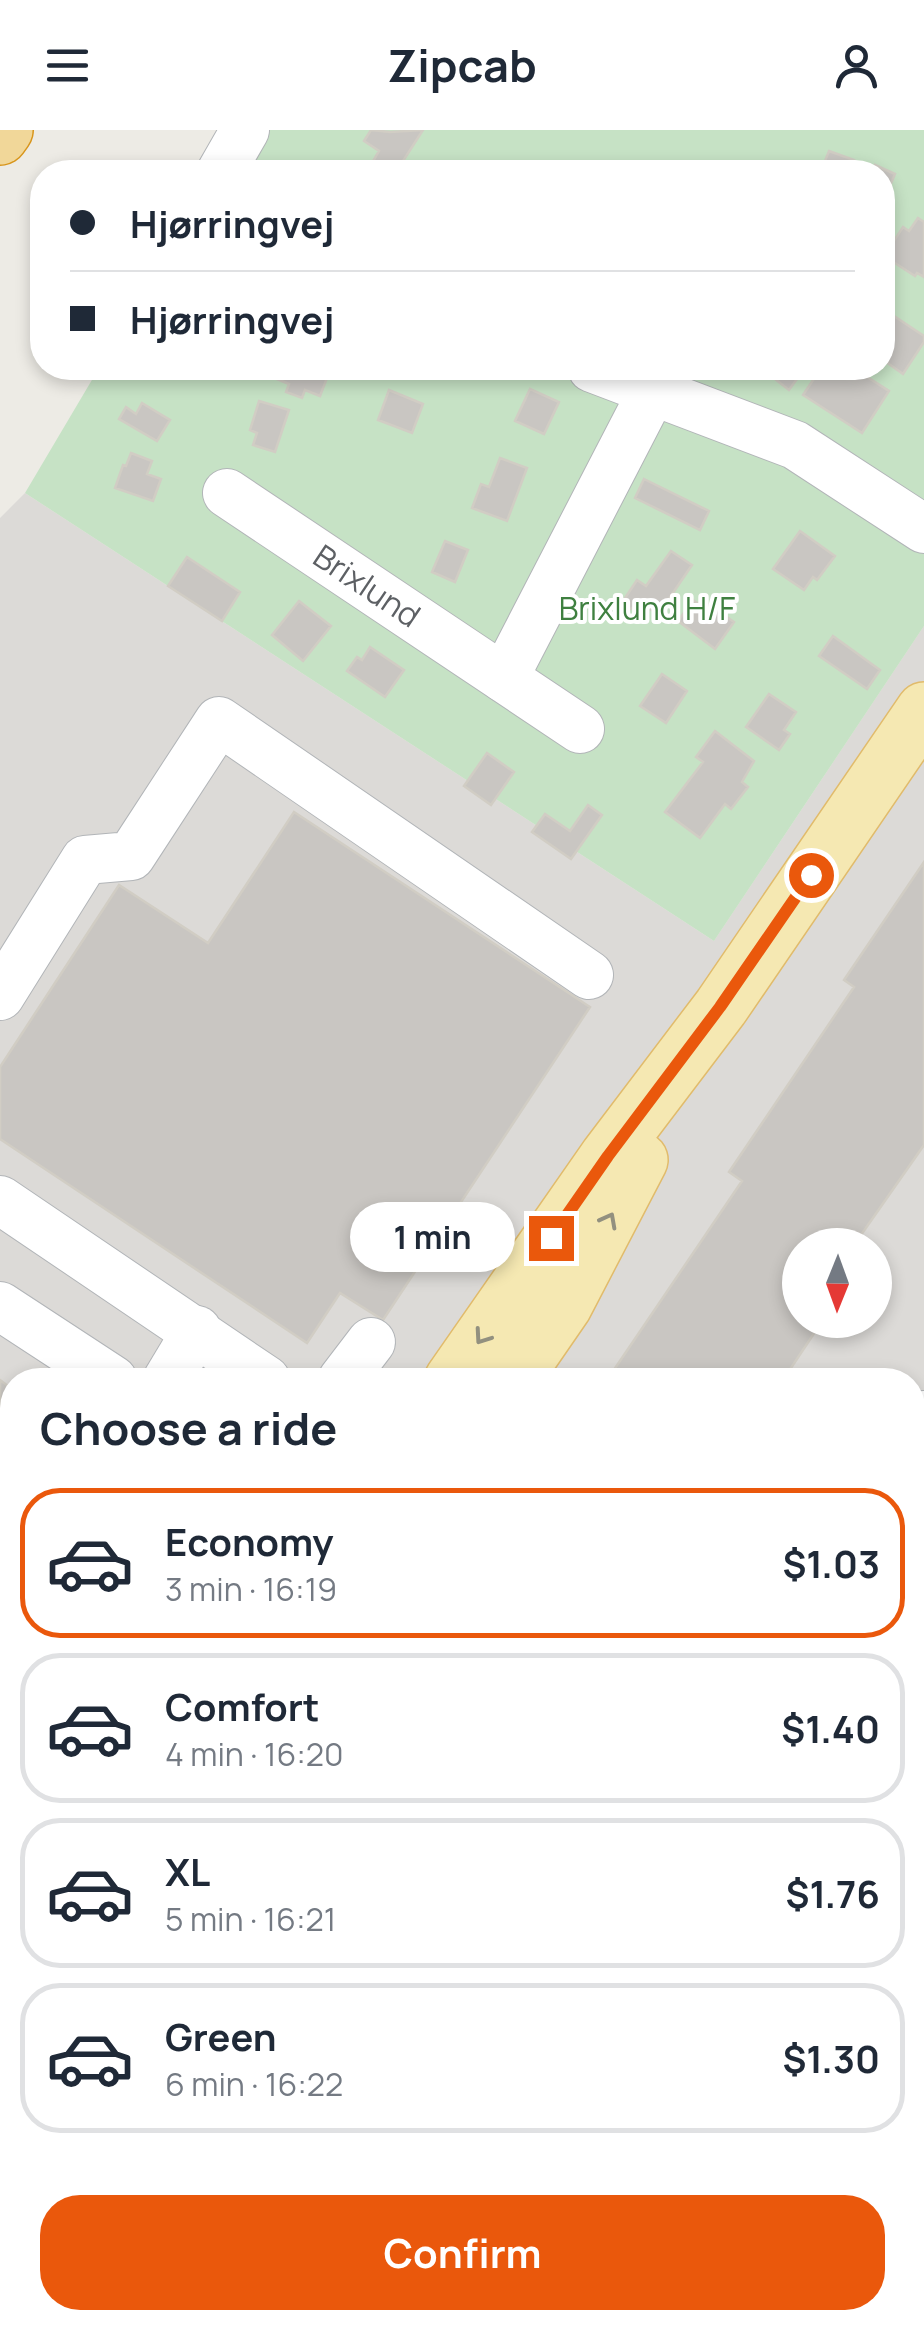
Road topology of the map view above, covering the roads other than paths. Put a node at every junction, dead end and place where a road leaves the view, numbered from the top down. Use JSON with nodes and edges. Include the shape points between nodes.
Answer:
{"nodes":[{"id":1,"x":4,"y":130,"type":"edge"},
{"id":2,"x":245,"y":130,"type":"edge"},
{"id":3,"x":0,"y":136,"type":"edge"},
{"id":4,"x":228,"y":160,"type":"edge"},
{"id":5,"x":625,"y":380,"type":"edge"},
{"id":6,"x":653,"y":390,"type":"junction"},
{"id":7,"x":226,"y":493,"type":"dead end"},
{"id":8,"x":924,"y":529,"type":"edge"},
{"id":9,"x":504,"y":678,"type":"junction"},
{"id":10,"x":924,"y":710,"type":"edge"},
{"id":11,"x":580,"y":729,"type":"dead end"},
{"id":12,"x":589,"y":975,"type":"dead end"},
{"id":13,"x":0,"y":996,"type":"edge"},
{"id":14,"x":720,"y":1007,"type":"junction"},
{"id":15,"x":0,"y":1200,"type":"edge"},
{"id":16,"x":0,"y":1306,"type":"edge"},
{"id":17,"x":197,"y":1330,"type":"junction"},
{"id":18,"x":370,"y":1342,"type":"dead end"},
{"id":19,"x":95,"y":1368,"type":"edge"},
{"id":20,"x":174,"y":1368,"type":"edge"},
{"id":21,"x":249,"y":1368,"type":"edge"},
{"id":22,"x":351,"y":1368,"type":"edge"},
{"id":23,"x":460,"y":1368,"type":"edge"},
{"id":24,"x":521,"y":1368,"type":"edge"}],
"edges":[{"from":1,"to":3,"type":"highway"},
{"from":2,"to":4,"type":"street"},
{"from":5,"to":6,"type":"street"},
{"from":6,"to":8,"type":"street","via":[[795,445]]},
{"from":6,"to":9,"type":"street"},
{"from":7,"to":9,"type":"street","name":"Brixlund"},
{"from":9,"to":11,"type":"street","name":"Brixlund"},
{"from":10,"to":14,"type":"main road"},
{"from":12,"to":13,"type":"street","via":[[219,721],[131,856],[84,860]]},
{"from":14,"to":23,"type":"main road","one_way":true},
{"from":24,"to":14,"type":"main road","one_way":true,"via":[[564,1306]]},
{"from":15,"to":17,"type":"street"},
{"from":16,"to":19,"type":"street"},
{"from":17,"to":20,"type":"street"},
{"from":17,"to":21,"type":"street"},
{"from":18,"to":22,"type":"street"}]}
